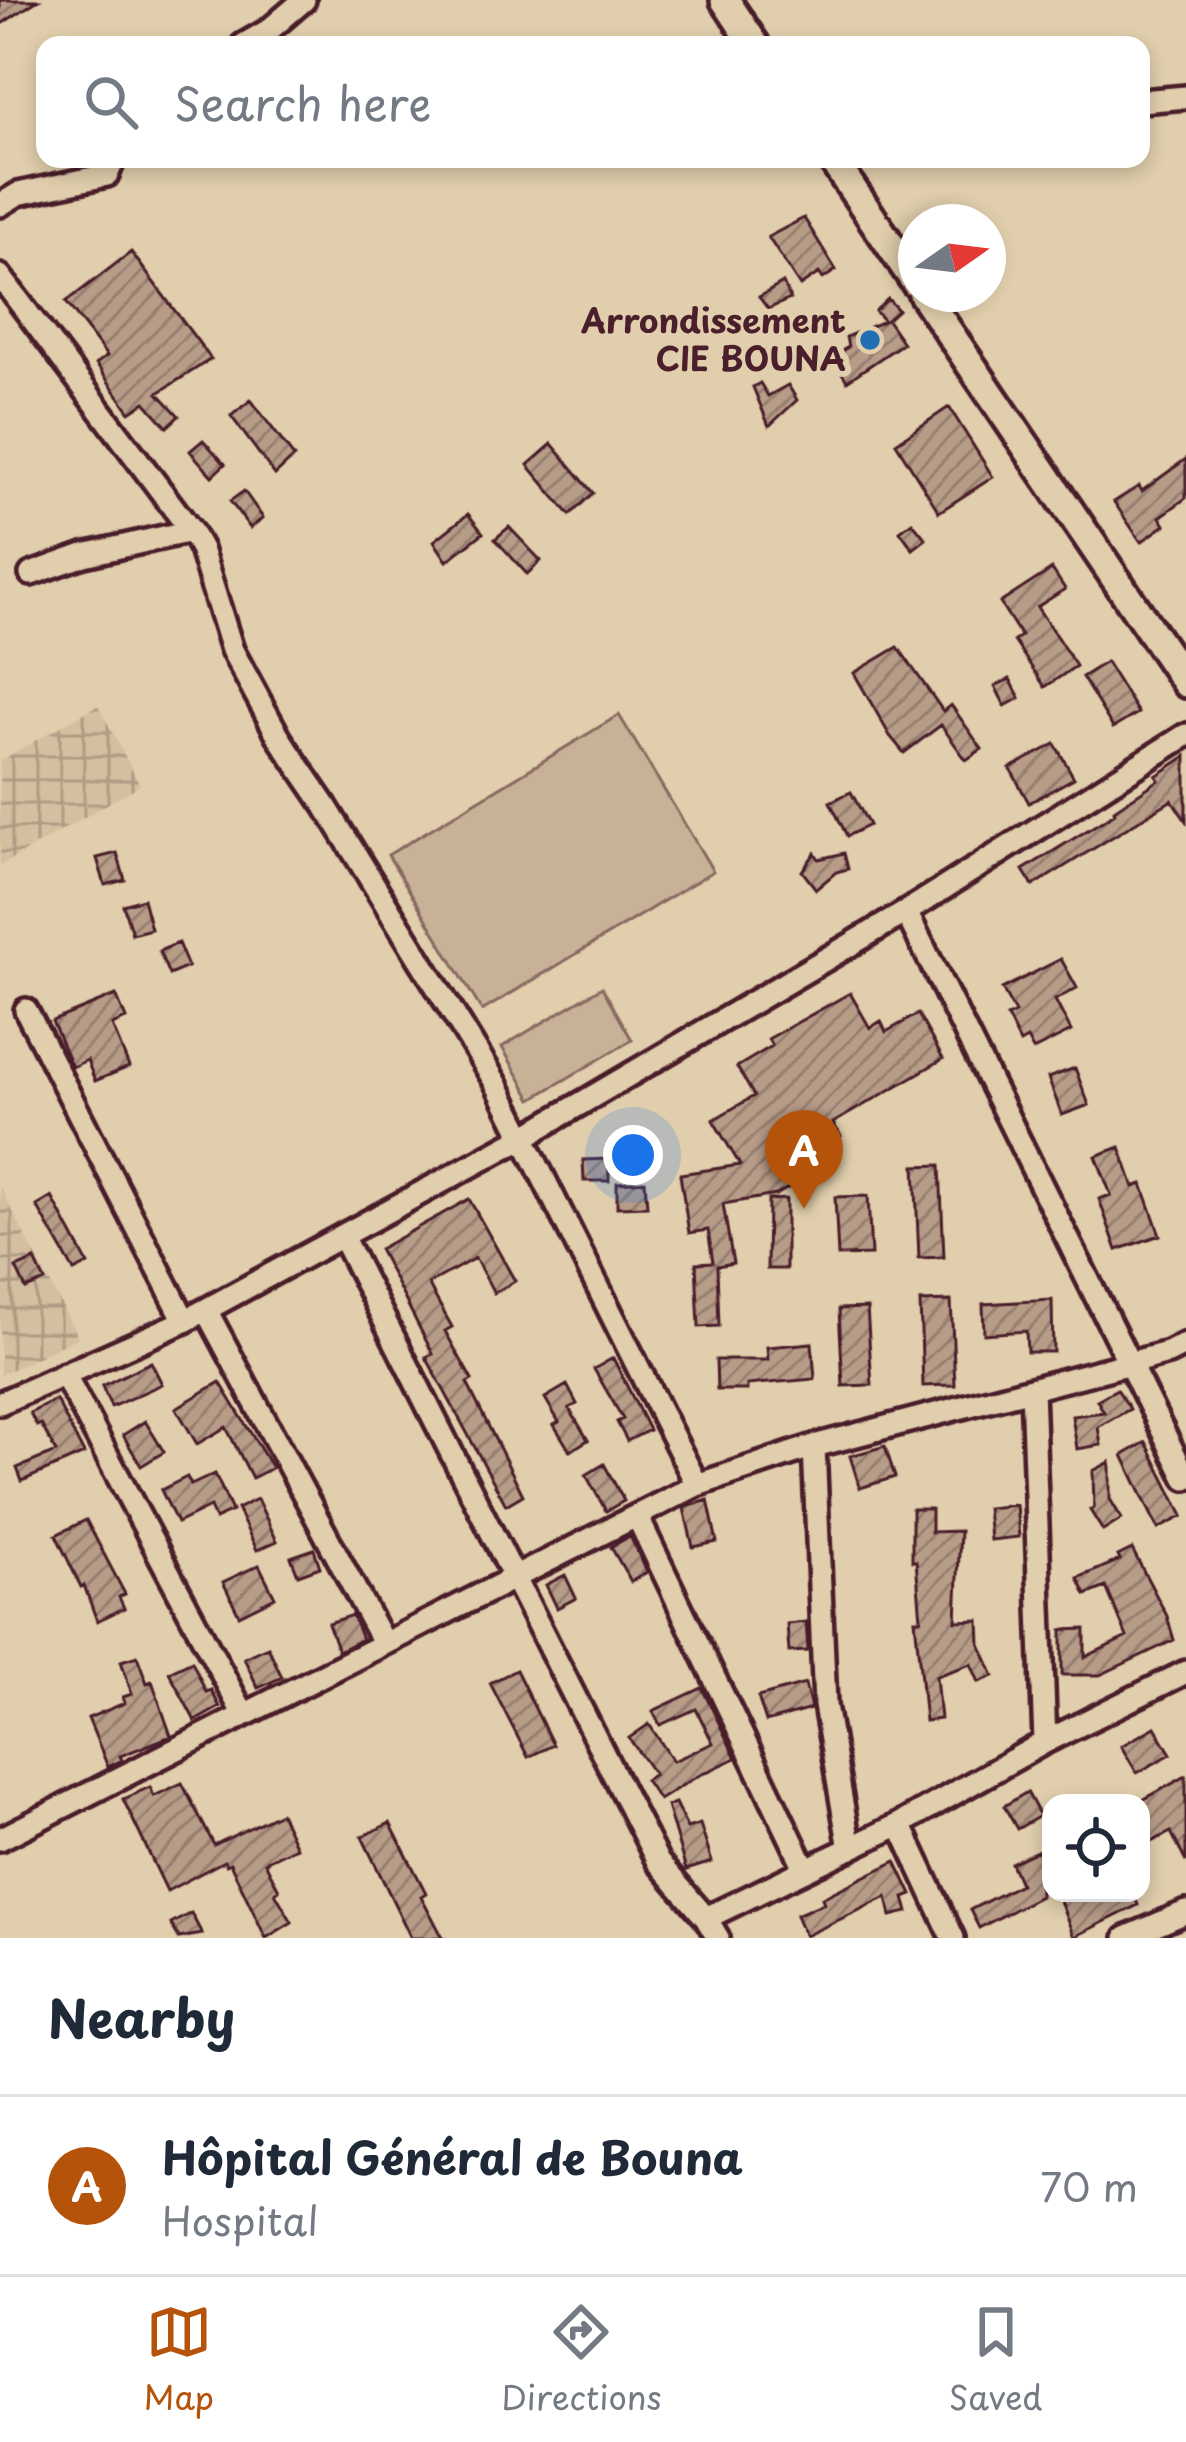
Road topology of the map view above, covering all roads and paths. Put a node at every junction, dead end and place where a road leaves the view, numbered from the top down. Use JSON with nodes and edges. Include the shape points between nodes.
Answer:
{"nodes":[{"id":1,"x":304,"y":0,"type":"edge"},
{"id":2,"x":725,"y":0,"type":"edge"},
{"id":3,"x":258,"y":36,"type":"edge"},
{"id":4,"x":749,"y":36,"type":"edge"},
{"id":5,"x":1186,"y":98,"type":"edge"},
{"id":6,"x":1150,"y":100,"type":"edge"},
{"id":7,"x":110,"y":168,"type":"edge"},
{"id":8,"x":838,"y":168,"type":"edge"},
{"id":9,"x":0,"y":205,"type":"edge"},
{"id":10,"x":898,"y":256,"type":"edge"},
{"id":11,"x":0,"y":276,"type":"edge"},
{"id":12,"x":935,"y":312,"type":"edge"},
{"id":13,"x":190,"y":531,"type":"junction"},
{"id":14,"x":31,"y":574,"type":"dead end"},
{"id":15,"x":1186,"y":683,"type":"edge"},
{"id":16,"x":1186,"y":735,"type":"edge"},
{"id":17,"x":906,"y":912,"type":"junction"},
{"id":18,"x":26,"y":1010,"type":"dead end"},
{"id":19,"x":524,"y":1137,"type":"junction"},
{"id":20,"x":342,"y":1236,"type":"junction"},
{"id":21,"x":195,"y":1315,"type":"junction"},
{"id":22,"x":1186,"y":1343,"type":"edge"},
{"id":23,"x":1127,"y":1363,"type":"junction"},
{"id":24,"x":64,"y":1374,"type":"junction"},
{"id":25,"x":1032,"y":1389,"type":"junction"},
{"id":26,"x":0,"y":1403,"type":"edge"},
{"id":27,"x":814,"y":1446,"type":"junction"},
{"id":28,"x":1186,"y":1478,"type":"edge"},
{"id":29,"x":697,"y":1485,"type":"junction"},
{"id":30,"x":637,"y":1516,"type":"junction"},
{"id":31,"x":513,"y":1578,"type":"junction"},
{"id":32,"x":384,"y":1644,"type":"junction"},
{"id":33,"x":1186,"y":1672,"type":"edge"},
{"id":34,"x":244,"y":1715,"type":"junction"},
{"id":35,"x":1045,"y":1742,"type":"junction"},
{"id":36,"x":900,"y":1824,"type":"junction"},
{"id":37,"x":0,"y":1839,"type":"edge"},
{"id":38,"x":850,"y":1849,"type":"junction"},
{"id":39,"x":806,"y":1868,"type":"junction"},
{"id":40,"x":1186,"y":1912,"type":"edge"},
{"id":41,"x":706,"y":1918,"type":"junction"},
{"id":42,"x":718,"y":1938,"type":"edge"},
{"id":43,"x":953,"y":1938,"type":"edge"},
{"id":44,"x":1126,"y":1938,"type":"edge"}],
"edges":[{"from":1,"to":3,"type":"street"},
{"from":2,"to":4,"type":"main road"},
{"from":5,"to":6,"type":"street"},
{"from":7,"to":9,"type":"street"},
{"from":8,"to":10,"type":"main road"},
{"from":11,"to":13,"type":"street"},
{"from":12,"to":15,"type":"main road"},
{"from":13,"to":14,"type":"street"},
{"from":13,"to":19,"type":"street","via":[[232,650],[280,739]]},
{"from":16,"to":17,"type":"street"},
{"from":17,"to":19,"type":"street"},
{"from":17,"to":23,"type":"street"},
{"from":18,"to":21,"type":"street"},
{"from":19,"to":20,"type":"street"},
{"from":19,"to":29,"type":"street"},
{"from":20,"to":21,"type":"street"},
{"from":20,"to":31,"type":"street"},
{"from":21,"to":24,"type":"street"},
{"from":21,"to":32,"type":"street"},
{"from":22,"to":23,"type":"street"},
{"from":23,"to":25,"type":"street"},
{"from":23,"to":28,"type":"street"},
{"from":24,"to":26,"type":"street"},
{"from":24,"to":34,"type":"street"},
{"from":25,"to":27,"type":"street"},
{"from":25,"to":35,"type":"street"},
{"from":27,"to":29,"type":"street"},
{"from":27,"to":38,"type":"street","via":[[825,1705]]},
{"from":29,"to":30,"type":"street"},
{"from":30,"to":31,"type":"street"},
{"from":30,"to":39,"type":"street"},
{"from":31,"to":32,"type":"street"},
{"from":31,"to":41,"type":"street","via":[[658,1862]]},
{"from":32,"to":34,"type":"street"},
{"from":33,"to":35,"type":"street"},
{"from":34,"to":37,"type":"street"},
{"from":35,"to":36,"type":"street"},
{"from":36,"to":38,"type":"street"},
{"from":36,"to":43,"type":"street"},
{"from":38,"to":39,"type":"street"},
{"from":39,"to":41,"type":"street"},
{"from":40,"to":44,"type":"street"},
{"from":41,"to":42,"type":"street"}]}
